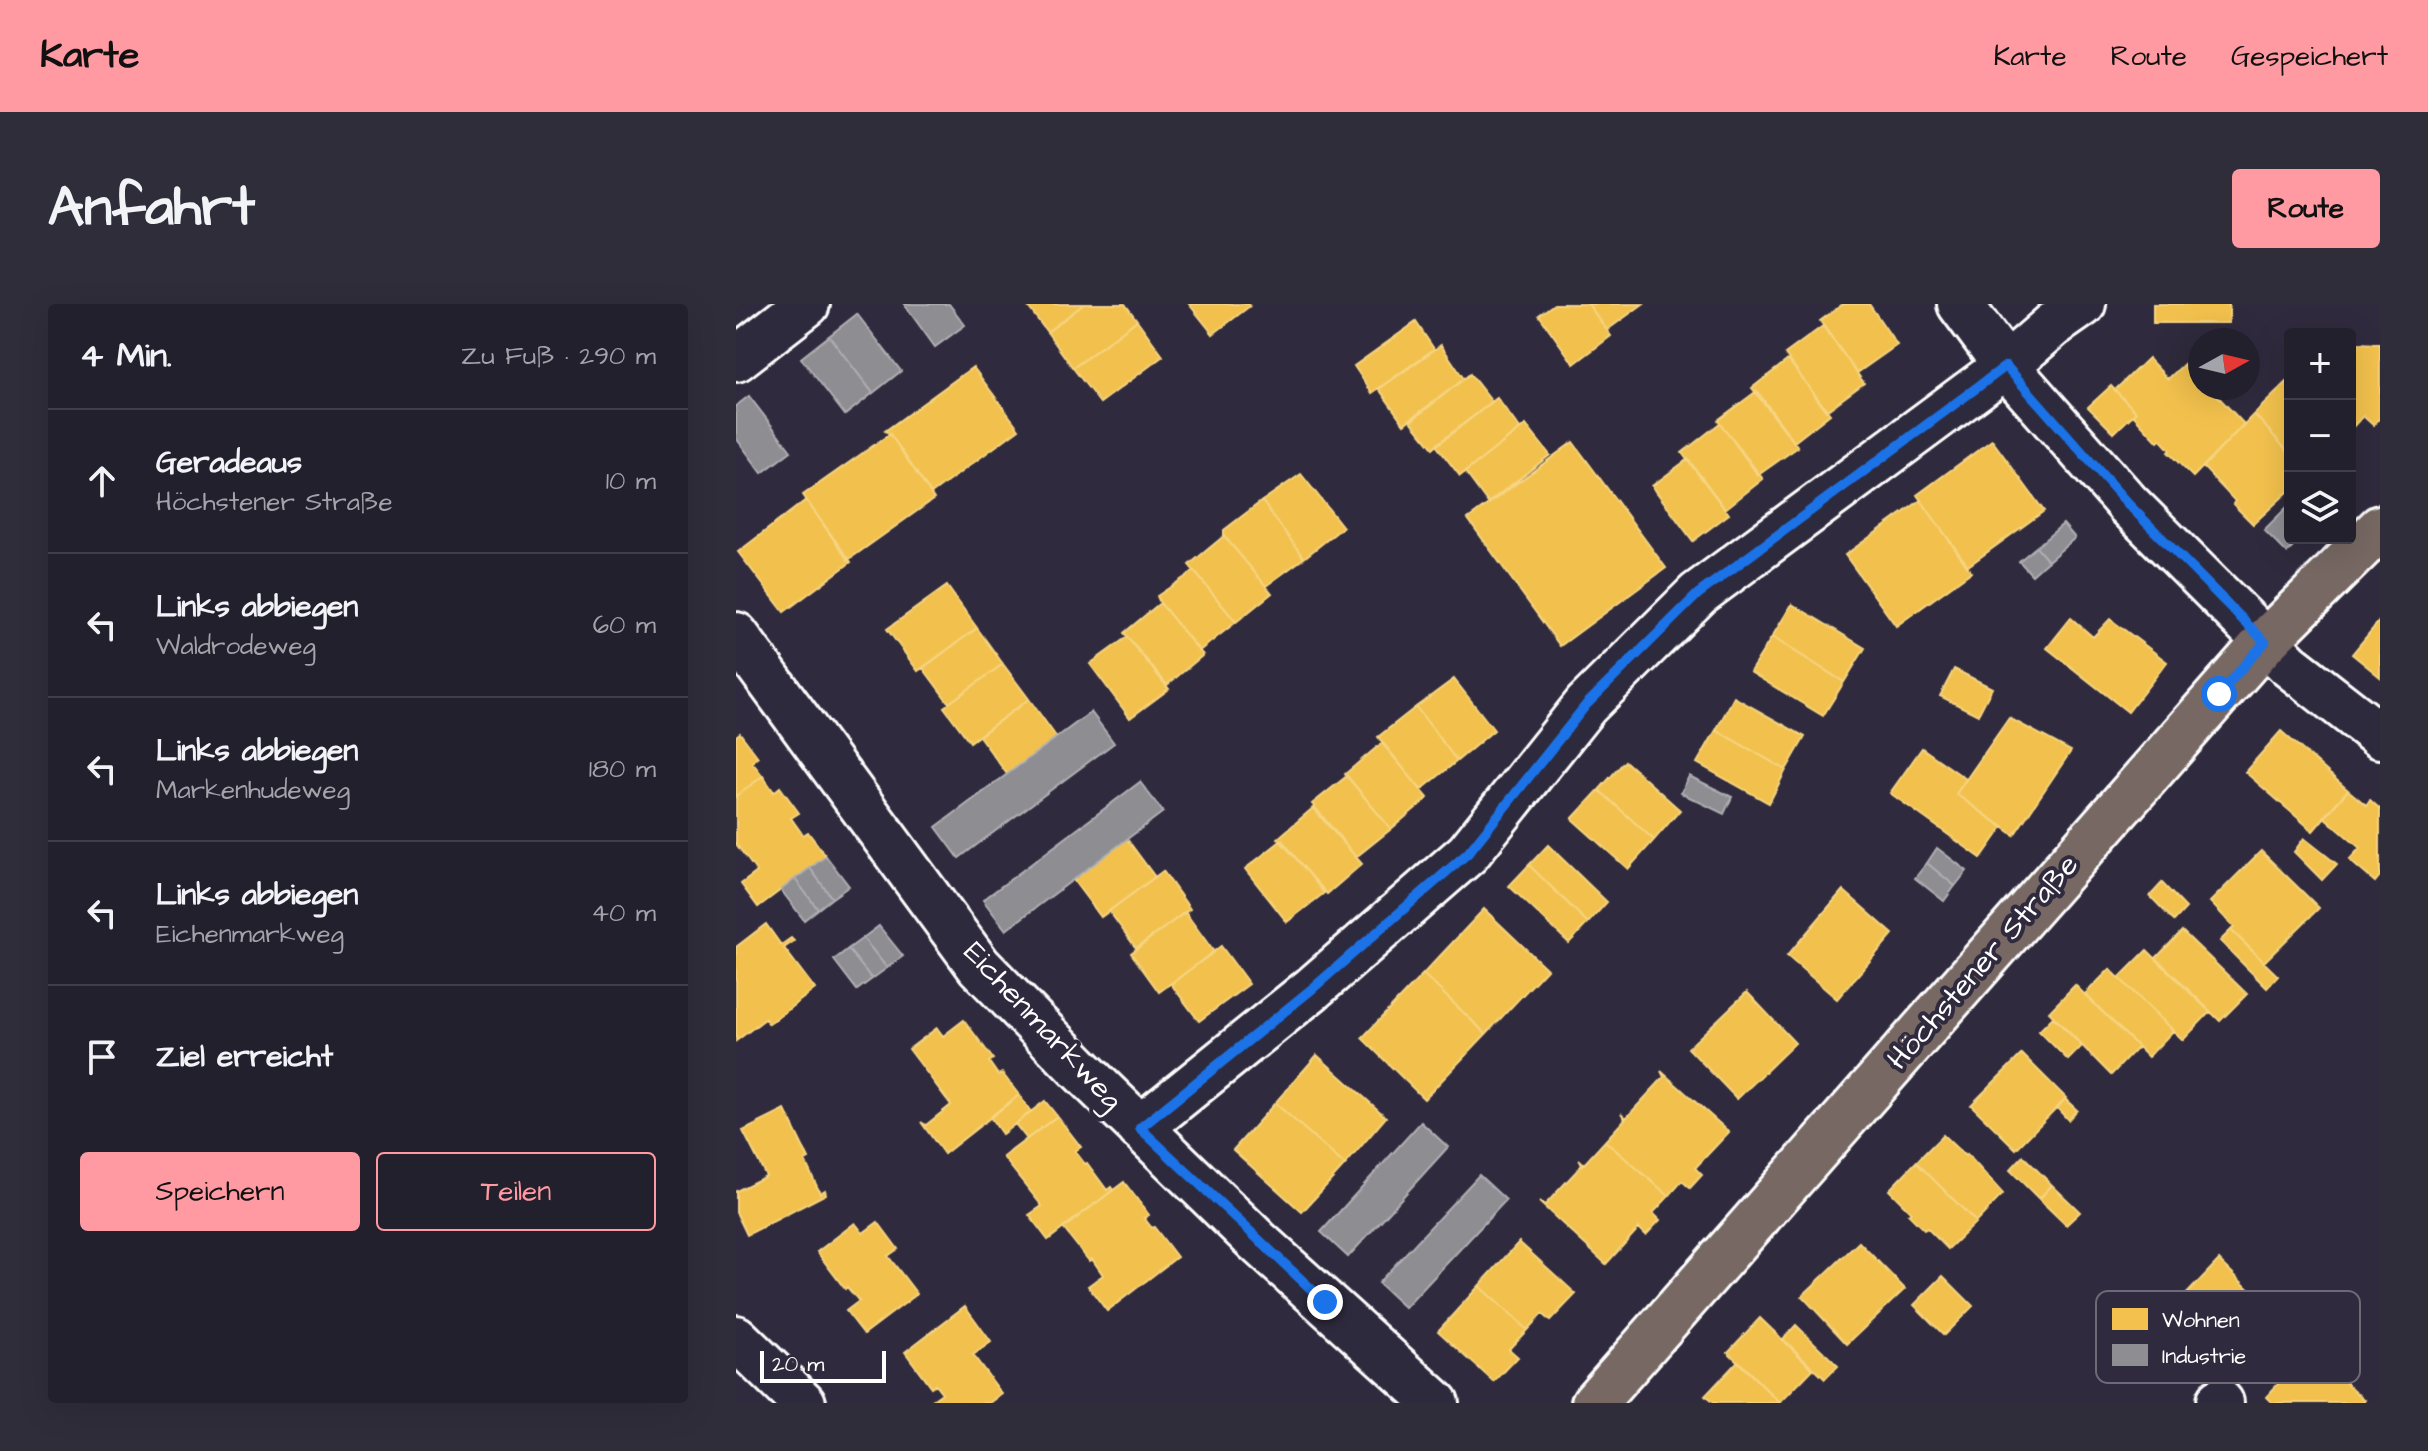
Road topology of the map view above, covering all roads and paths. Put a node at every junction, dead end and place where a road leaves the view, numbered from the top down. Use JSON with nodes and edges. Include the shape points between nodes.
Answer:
{"nodes":[{"id":1,"x":807,"y":304,"type":"edge"},
{"id":2,"x":1960,"y":304,"type":"edge"},
{"id":3,"x":2083,"y":304,"type":"edge"},
{"id":4,"x":736,"y":359,"type":"edge"},
{"id":5,"x":2006,"y":366,"type":"junction"},
{"id":6,"x":2380,"y":528,"type":"edge"},
{"id":7,"x":736,"y":635,"type":"edge"},
{"id":8,"x":2265,"y":642,"type":"junction"},
{"id":9,"x":2380,"y":736,"type":"edge"},
{"id":10,"x":1140,"y":1128,"type":"junction"},
{"id":11,"x":736,"y":1338,"type":"edge"},
{"id":12,"x":803,"y":1403,"type":"edge"},
{"id":13,"x":1436,"y":1403,"type":"edge"},
{"id":14,"x":1594,"y":1403,"type":"edge"}],
"edges":[{"from":1,"to":4,"type":"street"},
{"from":2,"to":5,"type":"street"},
{"from":3,"to":5,"type":"street"},
{"from":5,"to":8,"type":"street","via":[[2128,504]]},
{"from":5,"to":10,"type":"street","via":[[1698,594],[1586,705],[1468,853]]},
{"from":6,"to":8,"type":"main road","name":"Höchstener Straße"},
{"from":7,"to":10,"type":"street","name":"Eichenmarkweg","via":[[979,966]]},
{"from":8,"to":9,"type":"street"},
{"from":8,"to":14,"type":"main road","name":"Höchstener Straße"},
{"from":10,"to":13,"type":"street","name":"Eichenmarkweg"},
{"from":11,"to":12,"type":"street"}]}
